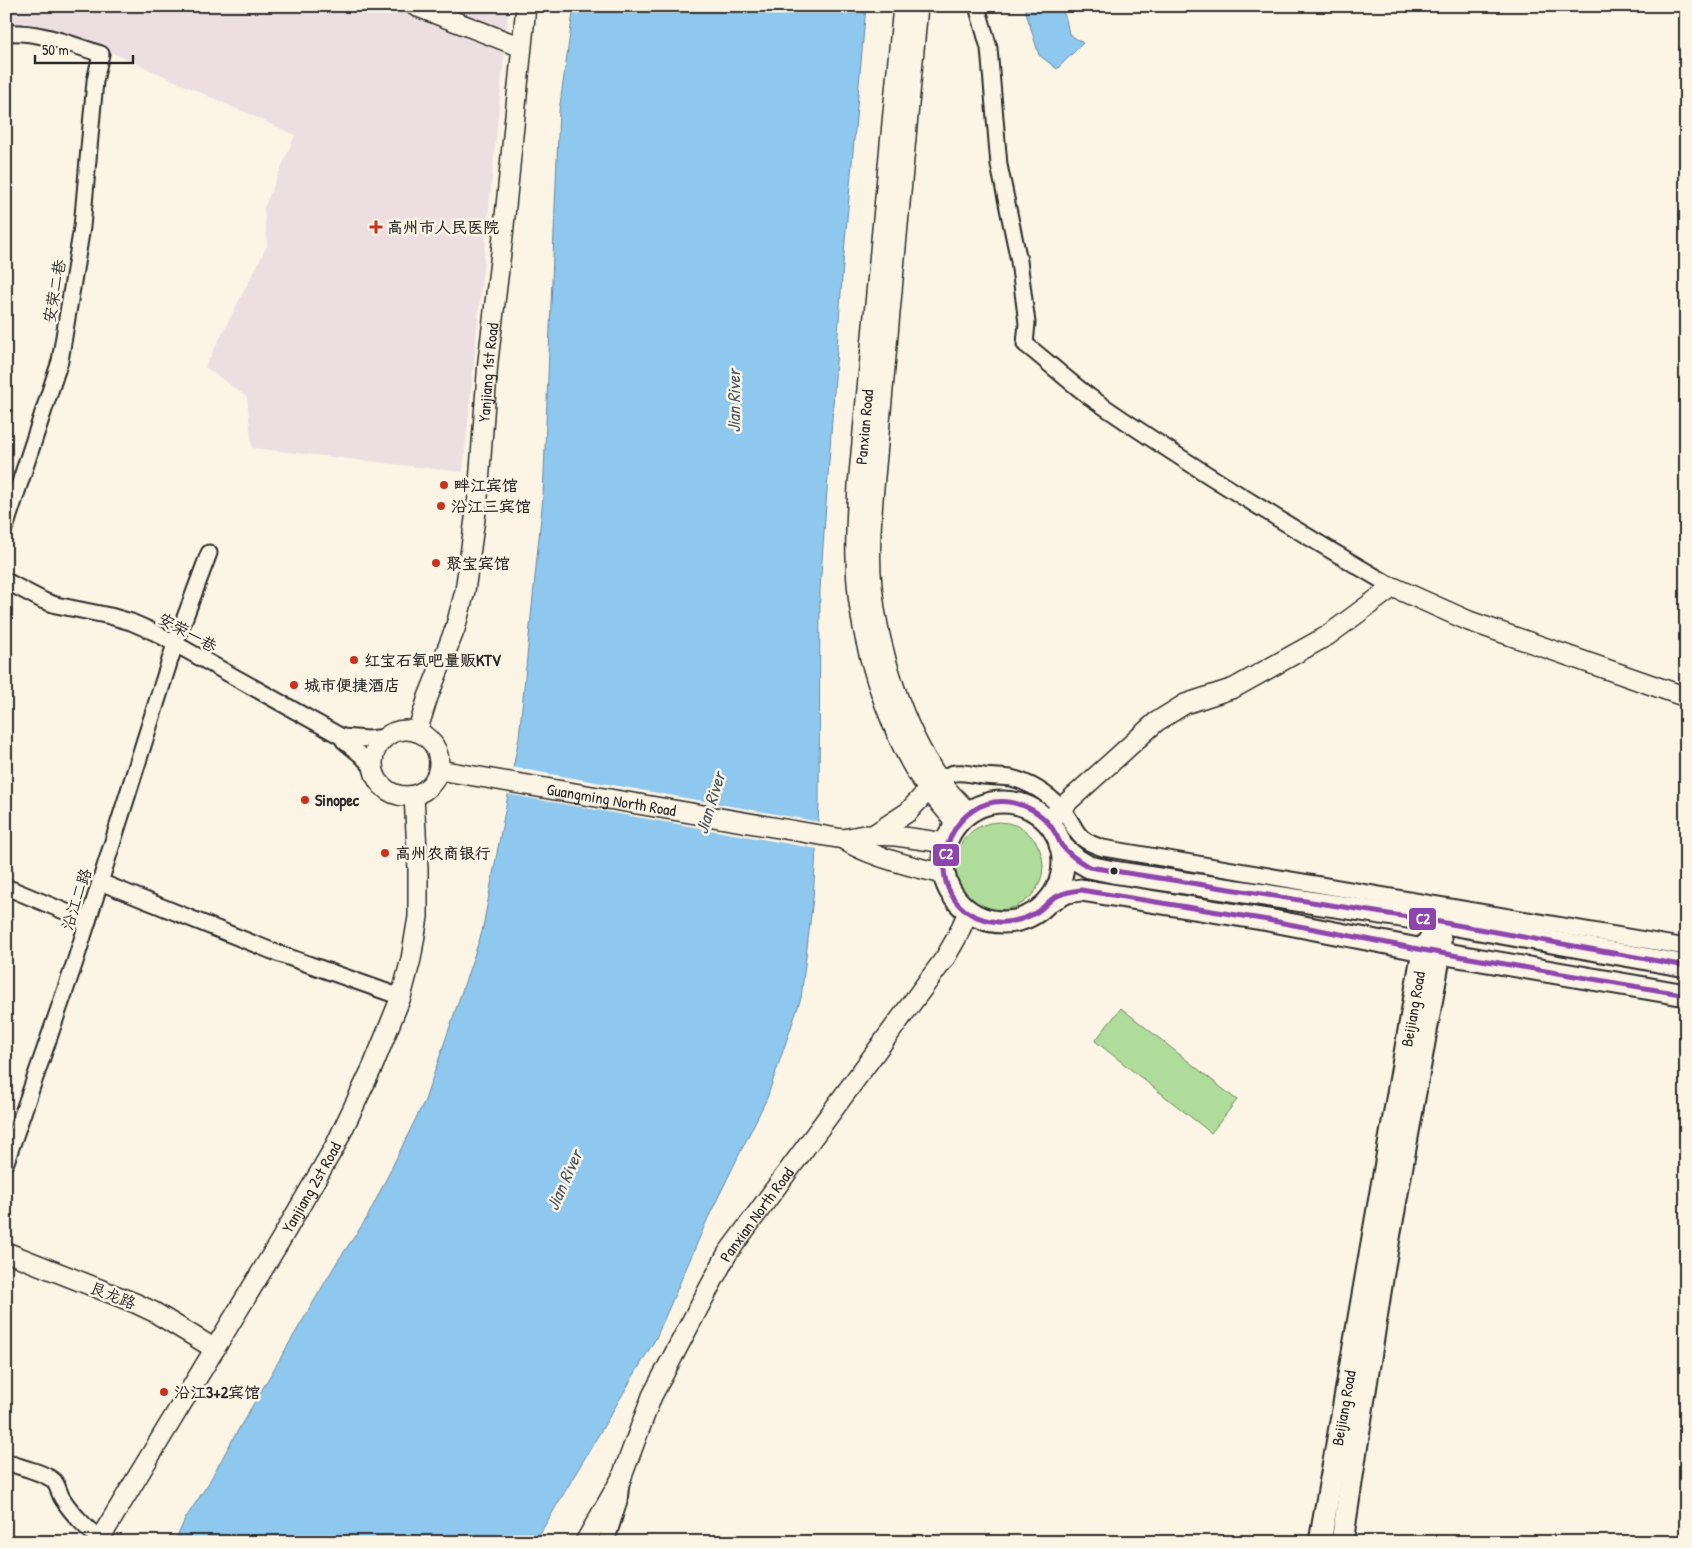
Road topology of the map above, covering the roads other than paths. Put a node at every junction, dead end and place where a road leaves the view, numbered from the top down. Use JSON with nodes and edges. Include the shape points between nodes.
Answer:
{"nodes":[{"id":1,"x":415,"y":6,"type":"edge"},
{"id":2,"x":526,"y":6,"type":"edge"},
{"id":3,"x":903,"y":6,"type":"edge"},
{"id":4,"x":918,"y":6,"type":"edge"},
{"id":5,"x":977,"y":6,"type":"edge"},
{"id":6,"x":6,"y":33,"type":"edge"},
{"id":7,"x":521,"y":47,"type":"junction"},
{"id":8,"x":6,"y":525,"type":"edge"},
{"id":9,"x":209,"y":552,"type":"dead end"},
{"id":10,"x":6,"y":581,"type":"edge"},
{"id":11,"x":1393,"y":587,"type":"junction"},
{"id":12,"x":175,"y":644,"type":"junction"},
{"id":13,"x":1686,"y":697,"type":"edge"},
{"id":14,"x":416,"y":732,"type":"junction"},
{"id":15,"x":387,"y":736,"type":"junction"},
{"id":16,"x":342,"y":738,"type":"junction"},
{"id":17,"x":374,"y":769,"type":"junction"},
{"id":18,"x":439,"y":770,"type":"junction"},
{"id":19,"x":934,"y":784,"type":"junction"},
{"id":20,"x":414,"y":796,"type":"junction"},
{"id":21,"x":1054,"y":815,"type":"junction"},
{"id":22,"x":963,"y":818,"type":"junction"},
{"id":23,"x":873,"y":835,"type":"junction"},
{"id":24,"x":843,"y":839,"type":"junction"},
{"id":25,"x":946,"y":842,"type":"junction"},
{"id":26,"x":1060,"y":845,"type":"junction"},
{"id":27,"x":944,"y":874,"type":"junction"},
{"id":28,"x":100,"y":882,"type":"junction"},
{"id":29,"x":6,"y":887,"type":"edge"},
{"id":30,"x":1049,"y":901,"type":"junction"},
{"id":31,"x":968,"y":912,"type":"junction"},
{"id":32,"x":1442,"y":914,"type":"junction"},
{"id":33,"x":88,"y":921,"type":"junction"},
{"id":34,"x":1686,"y":947,"type":"edge"},
{"id":35,"x":1432,"y":952,"type":"junction"},
{"id":36,"x":1686,"y":966,"type":"edge"},
{"id":37,"x":1686,"y":994,"type":"edge"},
{"id":38,"x":401,"y":997,"type":"junction"},
{"id":39,"x":6,"y":1162,"type":"edge"},
{"id":40,"x":6,"y":1252,"type":"edge"},
{"id":41,"x":215,"y":1349,"type":"junction"},
{"id":42,"x":6,"y":1462,"type":"edge"},
{"id":43,"x":621,"y":1479,"type":"junction"},
{"id":44,"x":98,"y":1540,"type":"edge"},
{"id":45,"x":585,"y":1542,"type":"edge"},
{"id":46,"x":606,"y":1542,"type":"edge"},
{"id":47,"x":1320,"y":1542,"type":"edge"},
{"id":48,"x":1342,"y":1542,"type":"edge"}],
"edges":[{"from":1,"to":7,"type":"street"},
{"from":2,"to":7,"type":"street","name":"Yanjiang 1st Road"},
{"from":3,"to":19,"type":"street","name":"Panxian Road","via":[[858,485],[856,557],[864,634],[886,708],[921,780]]},
{"from":4,"to":19,"type":"street","name":"Panxian Road","via":[[870,542],[878,626],[890,674],[931,767]]},
{"from":5,"to":11,"type":"street","via":[[989,48],[999,164],[1019,261],[1027,323],[1025,344],[1088,395],[1166,448],[1272,516]]},
{"from":6,"to":8,"type":"street","name":"安荣二巷","via":[[52,38],[101,54],[95,82],[82,227],[60,361]]},
{"from":7,"to":14,"type":"street","name":"Yanjiang 1st Road","via":[[488,361],[478,497],[465,591],[455,628]]},
{"from":9,"to":12,"type":"street","name":"沿江二路"},
{"from":10,"to":12,"type":"street","name":"安荣一巷","via":[[56,605],[131,622]]},
{"from":11,"to":13,"type":"street","via":[[1469,621]]},
{"from":11,"to":21,"type":"street","via":[[1327,636],[1234,688],[1185,704],[1156,722]]},
{"from":12,"to":16,"type":"street","name":"安荣一巷"},
{"from":12,"to":28,"type":"street","name":"沿江二路"},
{"from":14,"to":15,"type":"street","via":[[401,731]]},
{"from":14,"to":18,"type":"street","via":[[432,742],[440,760]]},
{"from":15,"to":16,"type":"street"},
{"from":15,"to":17,"type":"street","via":[[376,751]]},
{"from":16,"to":17,"type":"street"},
{"from":17,"to":20,"type":"street","via":[[384,788],[404,797]]},
{"from":18,"to":20,"type":"street","via":[[430,786]]},
{"from":18,"to":24,"type":"street","name":"Guangming North Road"},
{"from":19,"to":21,"type":"street","via":[[948,773],[1011,778],[1043,792]]},
{"from":19,"to":22,"type":"street","name":"Panxian Road"},
{"from":19,"to":23,"type":"street","via":[[908,812]]},
{"from":20,"to":38,"type":"street","name":"Yanjiang 2st Road","via":[[418,917]]},
{"from":21,"to":22,"type":"main road","via":[[1002,802],[985,805]]},
{"from":21,"to":26,"type":"main road","via":[[1055,833]]},
{"from":21,"to":32,"type":"street","via":[[1082,839],[1103,848]]},
{"from":22,"to":25,"type":"main road"},
{"from":23,"to":24,"type":"street","name":"Guangming North Road"},
{"from":23,"to":25,"type":"street","name":"Guangming North Road"},
{"from":24,"to":27,"type":"street","name":"Guangming North Road","via":[[853,847]]},
{"from":25,"to":27,"type":"main road"},
{"from":26,"to":30,"type":"main road","via":[[1063,864],[1059,884]]},
{"from":26,"to":32,"type":"main road","via":[[1089,867]]},
{"from":27,"to":31,"type":"main road","via":[[949,889]]},
{"from":28,"to":33,"type":"street","name":"沿江二路"},
{"from":28,"to":38,"type":"street","via":[[277,953]]},
{"from":29,"to":33,"type":"street"},
{"from":30,"to":31,"type":"main road","via":[[1033,914],[1009,922],[982,919]]},
{"from":30,"to":35,"type":"main road","via":[[1067,892],[1081,890],[1268,920]]},
{"from":31,"to":43,"type":"street","name":"Panxian North Road","via":[[945,958],[727,1254],[652,1396]]},
{"from":32,"to":34,"type":"street"},
{"from":32,"to":35,"type":"main road","name":"Beijiang Road"},
{"from":32,"to":36,"type":"main road"},
{"from":33,"to":39,"type":"street","name":"沿江二路"},
{"from":35,"to":37,"type":"main road"},
{"from":35,"to":47,"type":"main road","name":"Beijiang Road"},
{"from":35,"to":48,"type":"main road","name":"Beijiang Road"},
{"from":38,"to":41,"type":"street","name":"Yanjiang 2st Road","via":[[335,1146]]},
{"from":40,"to":41,"type":"street","name":"艮龙路","via":[[135,1303]]},
{"from":41,"to":44,"type":"street","name":"Yanjiang 2st Road"},
{"from":42,"to":44,"type":"street","via":[[54,1481],[64,1501]]},
{"from":43,"to":45,"type":"street","name":"Panxian North Road"},
{"from":43,"to":46,"type":"street","via":[[619,1501]]}]}
